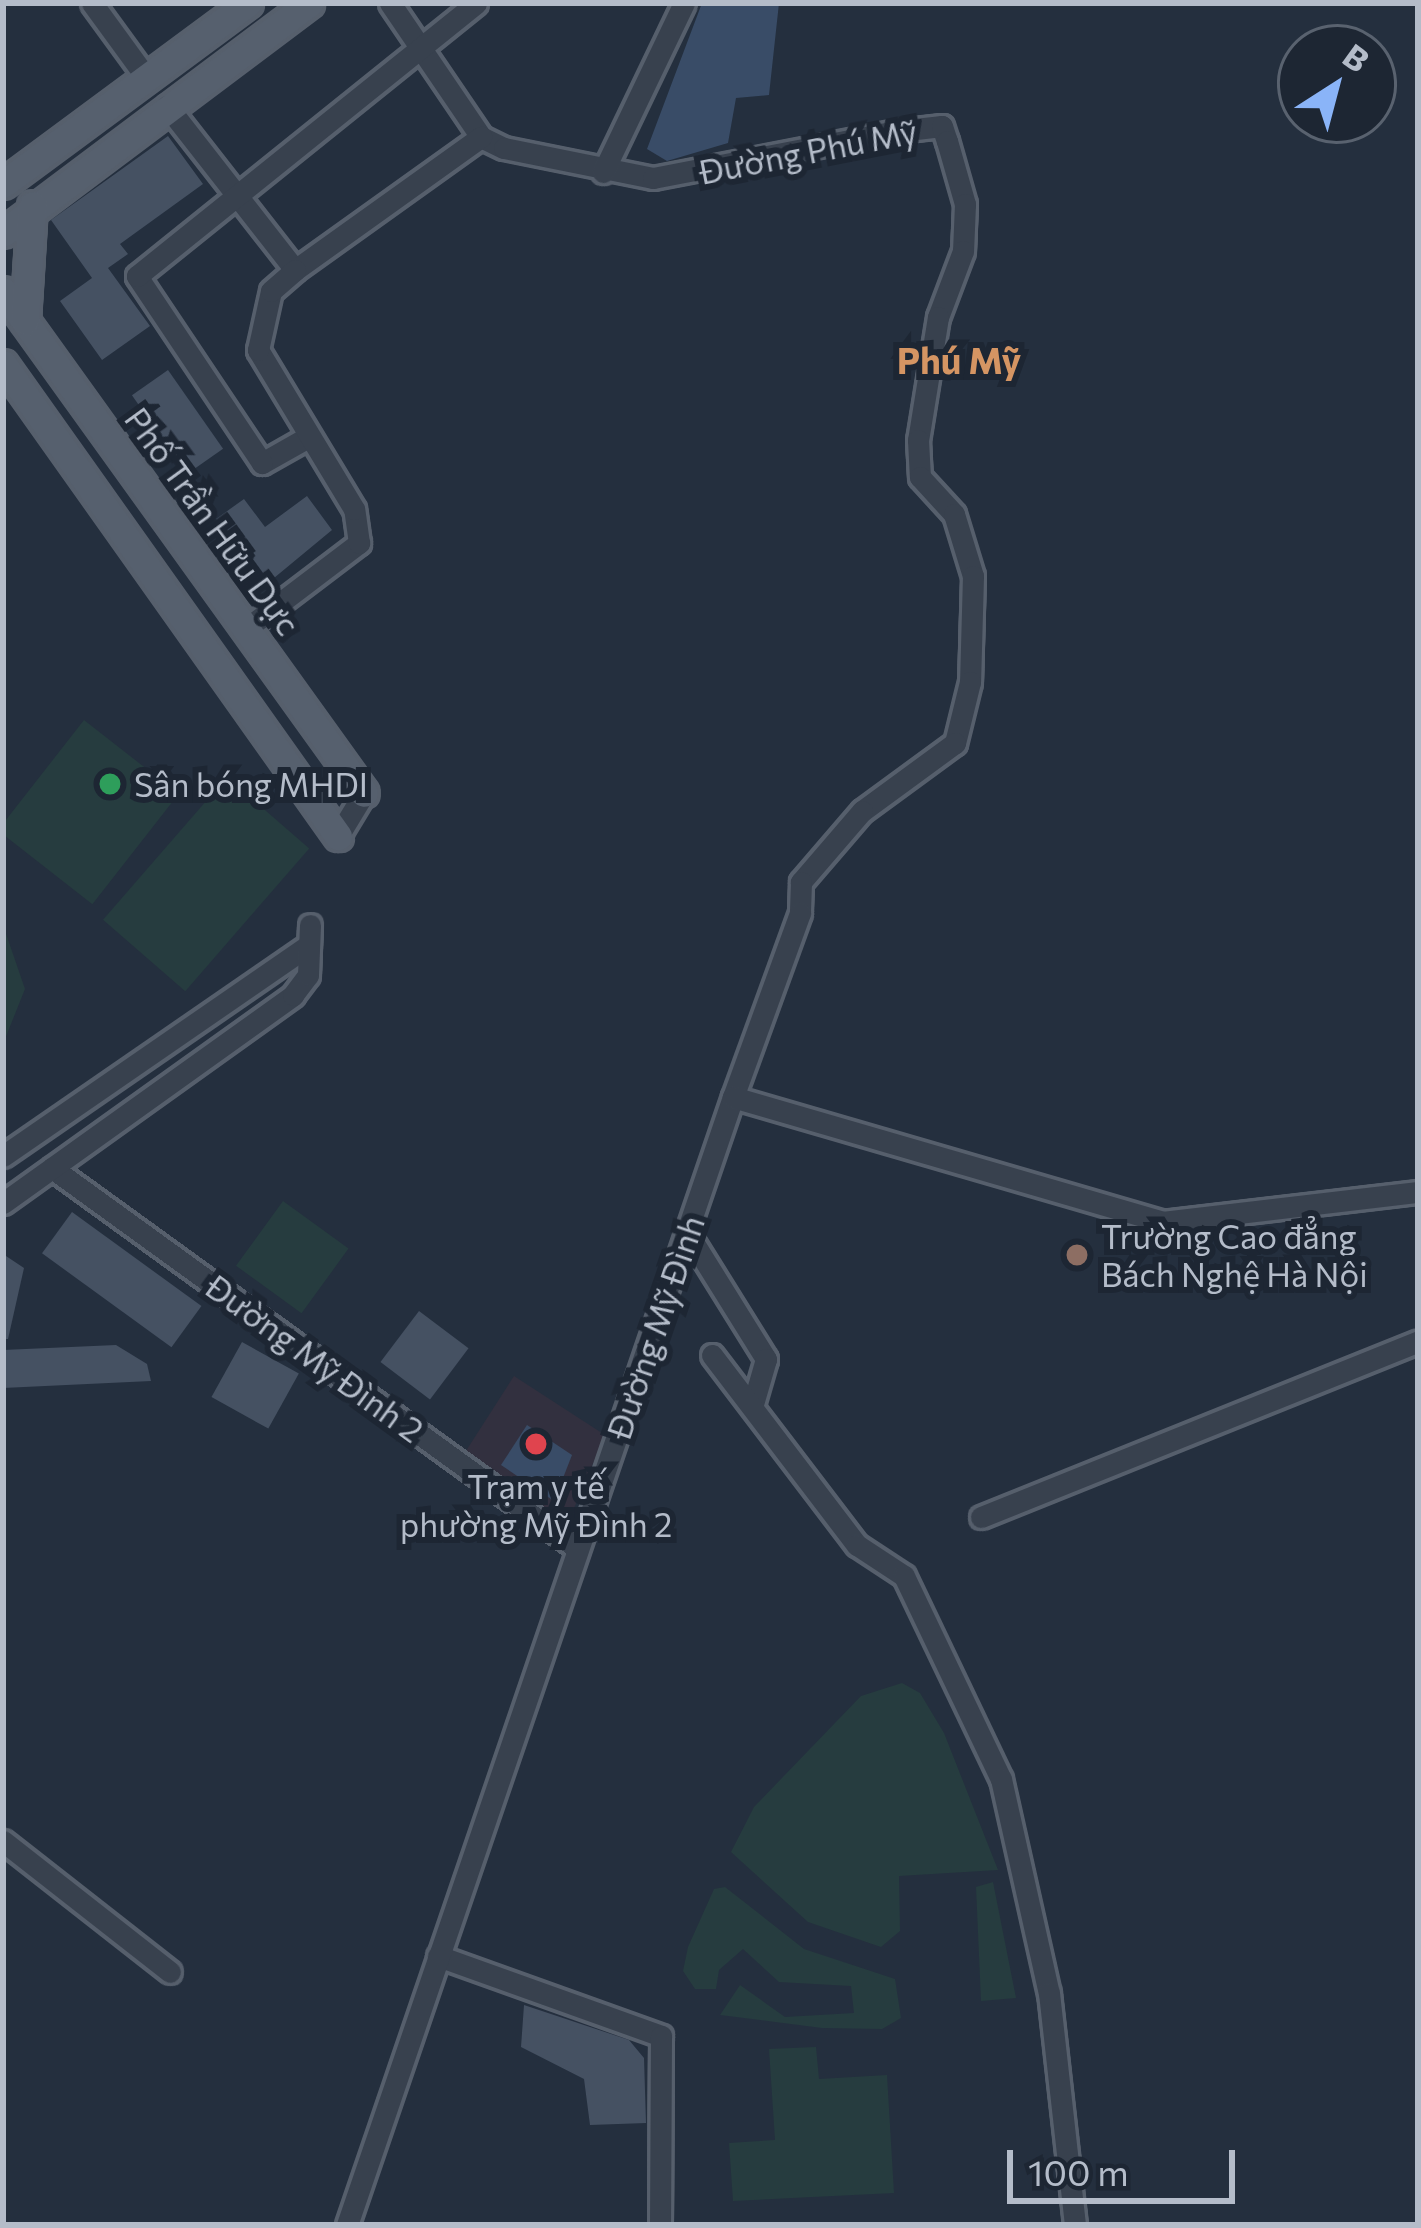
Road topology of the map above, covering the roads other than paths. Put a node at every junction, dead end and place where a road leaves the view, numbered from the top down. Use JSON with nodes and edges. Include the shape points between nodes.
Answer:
{"nodes":[{"id":1,"x":92,"y":3,"type":"edge"},
{"id":2,"x":248,"y":3,"type":"edge"},
{"id":3,"x":309,"y":3,"type":"edge"},
{"id":4,"x":390,"y":3,"type":"edge"},
{"id":5,"x":476,"y":3,"type":"edge"},
{"id":6,"x":684,"y":3,"type":"edge"},
{"id":7,"x":423,"y":53,"type":"junction"},
{"id":8,"x":146,"y":77,"type":"junction"},
{"id":9,"x":166,"y":106,"type":"junction"},
{"id":10,"x":482,"y":137,"type":"junction"},
{"id":11,"x":603,"y":172,"type":"junction"},
{"id":12,"x":11,"y":177,"type":"edge"},
{"id":13,"x":40,"y":198,"type":"junction"},
{"id":14,"x":234,"y":204,"type":"junction"},
{"id":15,"x":3,"y":233,"type":"edge"},
{"id":16,"x":295,"y":270,"type":"junction"},
{"id":17,"x":3,"y":291,"type":"edge"},
{"id":18,"x":25,"y":321,"type":"junction"},
{"id":19,"x":3,"y":364,"type":"edge"},
{"id":20,"x":308,"y":436,"type":"junction"},
{"id":21,"x":247,"y":628,"type":"junction"},
{"id":22,"x":364,"y":793,"type":"joint"},
{"id":23,"x":338,"y":836,"type":"joint"},
{"id":24,"x":733,"y":1096,"type":"junction"},
{"id":25,"x":8,"y":1144,"type":"edge"},
{"id":26,"x":52,"y":1168,"type":"junction"},
{"id":27,"x":1418,"y":1192,"type":"edge"},
{"id":28,"x":3,"y":1203,"type":"edge"},
{"id":29,"x":690,"y":1238,"type":"junction"},
{"id":30,"x":1418,"y":1341,"type":"edge"},
{"id":31,"x":712,"y":1355,"type":"dead end"},
{"id":32,"x":753,"y":1404,"type":"junction"},
{"id":33,"x":981,"y":1517,"type":"dead end"},
{"id":34,"x":577,"y":1548,"type":"junction"},
{"id":35,"x":3,"y":1841,"type":"edge"},
{"id":36,"x":439,"y":1957,"type":"junction"},
{"id":37,"x":170,"y":1972,"type":"dead end"},
{"id":38,"x":347,"y":2225,"type":"edge"},
{"id":39,"x":660,"y":2225,"type":"edge"},
{"id":40,"x":1075,"y":2225,"type":"edge"}],
"edges":[{"from":1,"to":8,"type":"street"},
{"from":2,"to":8,"type":"main road"},
{"from":3,"to":9,"type":"main road"},
{"from":4,"to":7,"type":"street"},
{"from":5,"to":7,"type":"street"},
{"from":6,"to":11,"type":"street"},
{"from":7,"to":10,"type":"street"},
{"from":7,"to":14,"type":"street"},
{"from":8,"to":12,"type":"main road"},
{"from":9,"to":13,"type":"main road"},
{"from":9,"to":14,"type":"street"},
{"from":10,"to":11,"type":"street","name":"Đường Phú Mỹ"},
{"from":10,"to":16,"type":"street"},
{"from":11,"to":24,"type":"street","name":"Đường Phú Mỹ","via":[[708,173],[942,126],[964,205],[963,251],[938,316],[918,440],[920,477],[954,514],[973,576],[970,682],[955,743],[862,811],[801,882],[800,913]]},
{"from":12,"to":13,"type":"main road"},
{"from":13,"to":15,"type":"main road"},
{"from":13,"to":18,"type":"main road"},
{"from":14,"to":16,"type":"street"},
{"from":14,"to":20,"type":"street","via":[[137,277],[262,463]]},
{"from":16,"to":20,"type":"street","via":[[271,291],[258,350]]},
{"from":17,"to":18,"type":"main road","name":"Phố Trần Hữu Dực"},
{"from":18,"to":21,"type":"main road","name":"Phố Trần Hữu Dực"},
{"from":19,"to":23,"type":"main road"},
{"from":20,"to":21,"type":"street","via":[[354,509],[359,543]]},
{"from":21,"to":22,"type":"main road","name":"Phố Trần Hữu Dực"},
{"from":22,"to":23,"type":"street"},
{"from":24,"to":27,"type":"street","via":[[1162,1222]]},
{"from":24,"to":29,"type":"street","name":"Đường Mỹ Đình"},
{"from":25,"to":26,"type":"street","via":[[307,936],[308,975],[293,995]]},
{"from":26,"to":28,"type":"street"},
{"from":26,"to":34,"type":"street","name":"Đường Mỹ Đình 2"},
{"from":29,"to":32,"type":"street","via":[[766,1359]]},
{"from":29,"to":34,"type":"street","name":"Đường Mỹ Đình"},
{"from":30,"to":33,"type":"street"},
{"from":31,"to":32,"type":"street"},
{"from":32,"to":40,"type":"street","via":[[857,1545],[904,1576],[1001,1779],[1049,1994]]},
{"from":34,"to":36,"type":"street","name":"Đường Mỹ Đình"},
{"from":35,"to":37,"type":"street"},
{"from":36,"to":38,"type":"street","name":"Đường Mỹ Đình"},
{"from":36,"to":39,"type":"street","via":[[661,2036]]}]}
